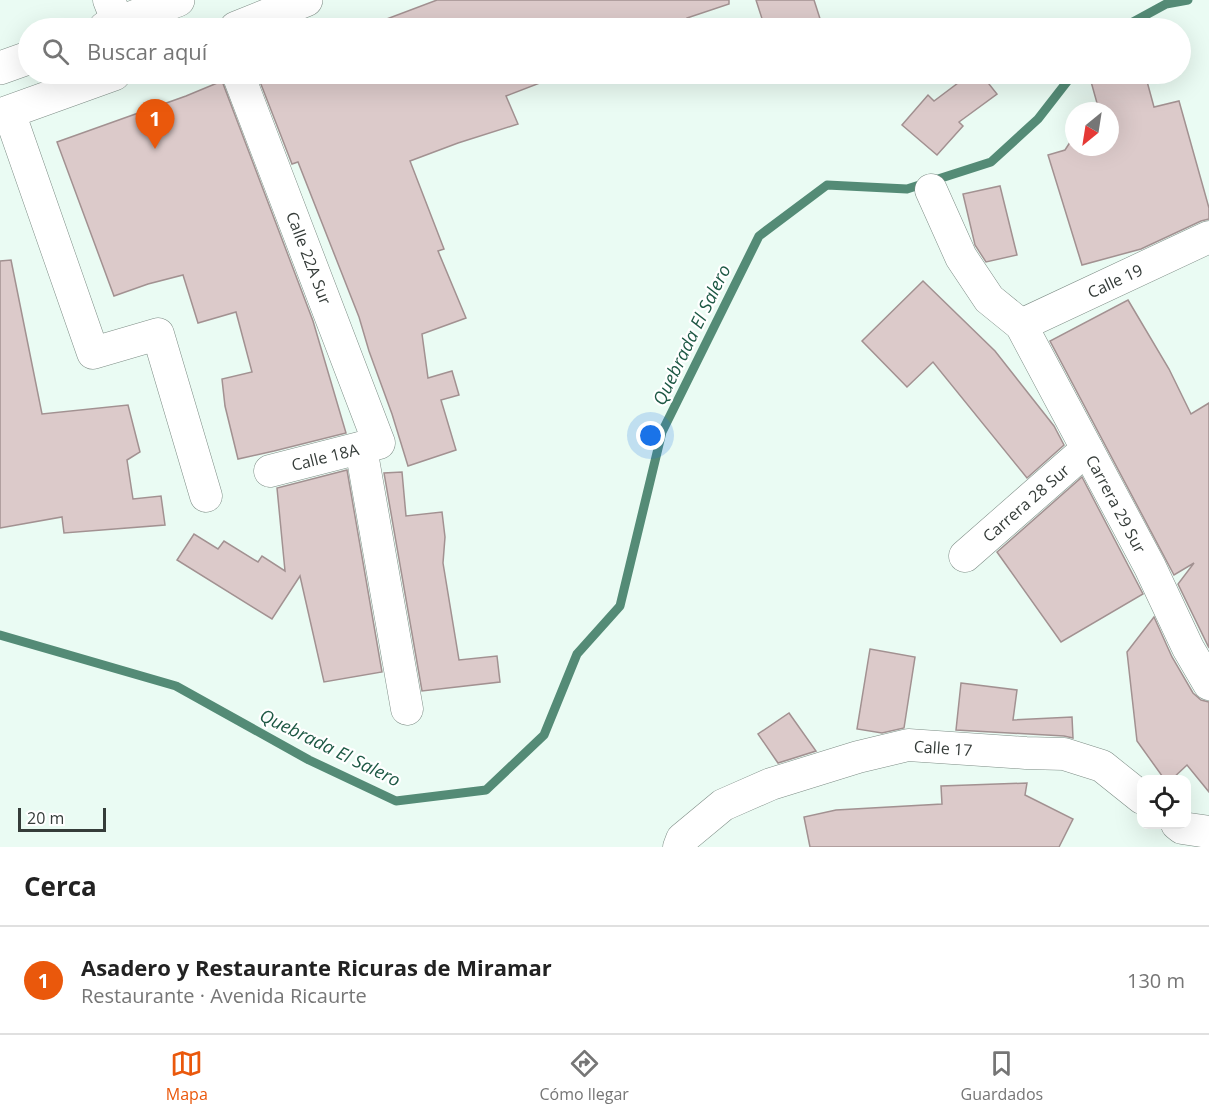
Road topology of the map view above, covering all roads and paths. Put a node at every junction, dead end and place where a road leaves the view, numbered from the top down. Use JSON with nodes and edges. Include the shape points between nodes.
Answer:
{"nodes":[{"id":1,"x":178,"y":0,"type":"edge"},
{"id":2,"x":306,"y":0,"type":"edge"},
{"id":3,"x":110,"y":17,"type":"edge"},
{"id":4,"x":261,"y":18,"type":"edge"},
{"id":5,"x":18,"y":62,"type":"edge"},
{"id":6,"x":0,"y":68,"type":"edge"},
{"id":7,"x":86,"y":84,"type":"edge"},
{"id":8,"x":242,"y":84,"type":"edge"},
{"id":9,"x":5,"y":113,"type":"edge"},
{"id":10,"x":931,"y":190,"type":"dead end"},
{"id":11,"x":1209,"y":237,"type":"edge"},
{"id":12,"x":1022,"y":325,"type":"junction"},
{"id":13,"x":370,"y":445,"type":"junction"},
{"id":14,"x":1087,"y":449,"type":"junction"},
{"id":15,"x":270,"y":471,"type":"dead end"},
{"id":16,"x":206,"y":496,"type":"dead end"},
{"id":17,"x":965,"y":556,"type":"dead end"},
{"id":18,"x":1209,"y":684,"type":"edge"},
{"id":19,"x":407,"y":709,"type":"dead end"},
{"id":20,"x":1137,"y":794,"type":"edge"},
{"id":21,"x":1189,"y":829,"type":"edge"},
{"id":22,"x":1209,"y":832,"type":"edge"},
{"id":23,"x":688,"y":844,"type":"edge"}],
"edges":[{"from":1,"to":3,"type":"main road"},
{"from":2,"to":4,"type":"main road"},
{"from":5,"to":6,"type":"main road"},
{"from":7,"to":9,"type":"main road"},
{"from":8,"to":13,"type":"street","name":"Calle 22A Sur"},
{"from":9,"to":16,"type":"street","via":[[93,353],[158,334]]},
{"from":10,"to":12,"type":"street","via":[[961,257],[988,299]]},
{"from":11,"to":12,"type":"street","name":"Calle 19"},
{"from":12,"to":14,"type":"street","name":"Carrera 29 Sur"},
{"from":13,"to":15,"type":"street","name":"Calle 18A"},
{"from":13,"to":19,"type":"street","name":"Calle 22A Sur"},
{"from":14,"to":17,"type":"street","name":"Carrera 28 Sur"},
{"from":14,"to":18,"type":"street","name":"Carrera 29 Sur"},
{"from":20,"to":23,"type":"street","name":"Calle 17","via":[[1102,766],[1064,754],[908,745],[771,784],[723,805]]},
{"from":21,"to":22,"type":"street"}]}
